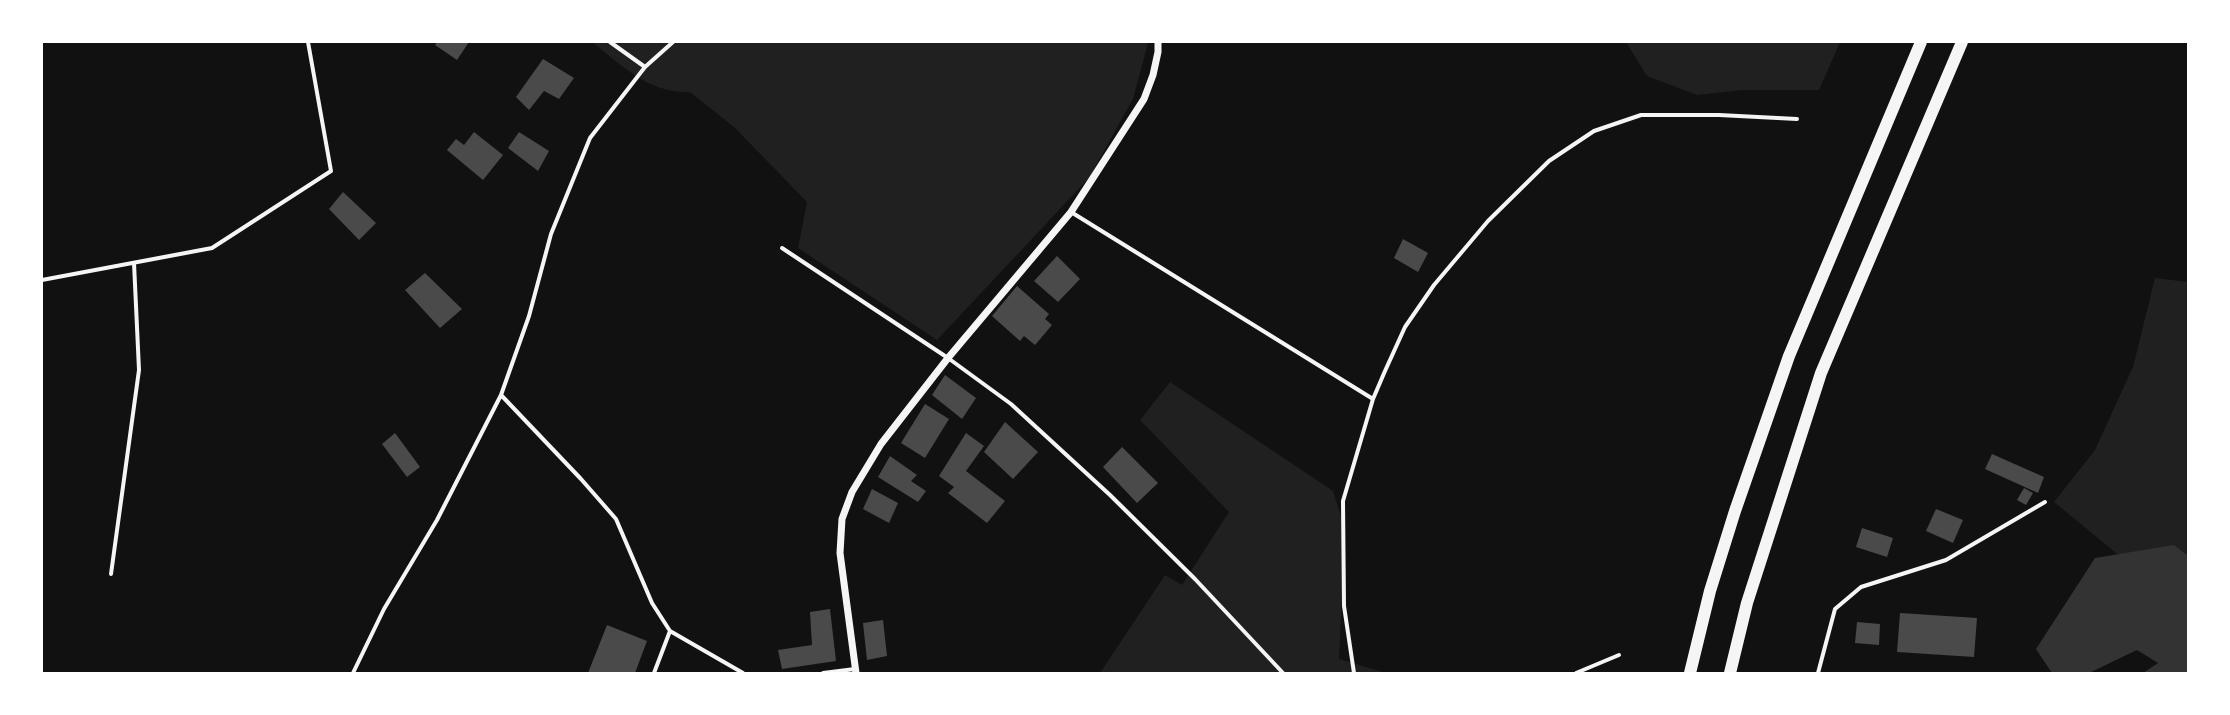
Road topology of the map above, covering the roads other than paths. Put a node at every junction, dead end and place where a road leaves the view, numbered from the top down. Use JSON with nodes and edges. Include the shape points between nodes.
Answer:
{"nodes":[{"id":1,"x":308,"y":42,"type":"edge"},
{"id":2,"x":610,"y":42,"type":"edge"},
{"id":3,"x":673,"y":42,"type":"edge"},
{"id":4,"x":1158,"y":42,"type":"edge"},
{"id":5,"x":1921,"y":42,"type":"edge"},
{"id":6,"x":1962,"y":42,"type":"edge"},
{"id":7,"x":645,"y":67,"type":"junction"},
{"id":8,"x":1797,"y":118,"type":"dead end"},
{"id":9,"x":1071,"y":212,"type":"junction"},
{"id":10,"x":782,"y":248,"type":"dead end"},
{"id":11,"x":134,"y":263,"type":"junction"},
{"id":12,"x":42,"y":280,"type":"edge"},
{"id":13,"x":948,"y":358,"type":"junction"},
{"id":14,"x":502,"y":395,"type":"junction"},
{"id":15,"x":1373,"y":399,"type":"junction"},
{"id":16,"x":2045,"y":502,"type":"dead end"},
{"id":17,"x":111,"y":574,"type":"dead end"},
{"id":18,"x":670,"y":631,"type":"junction"},
{"id":19,"x":1619,"y":655,"type":"dead end"},
{"id":20,"x":856,"y":671,"type":"edge"},
{"id":21,"x":353,"y":673,"type":"edge"},
{"id":22,"x":654,"y":673,"type":"edge"},
{"id":23,"x":743,"y":673,"type":"edge"},
{"id":24,"x":823,"y":673,"type":"edge"},
{"id":25,"x":1283,"y":673,"type":"edge"},
{"id":26,"x":1354,"y":673,"type":"edge"},
{"id":27,"x":1576,"y":673,"type":"edge"},
{"id":28,"x":1690,"y":673,"type":"edge"},
{"id":29,"x":1730,"y":673,"type":"edge"},
{"id":30,"x":1818,"y":673,"type":"edge"}],
"edges":[{"from":1,"to":11,"type":"street","via":[[331,170],[212,248]]},
{"from":2,"to":7,"type":"street"},
{"from":3,"to":7,"type":"street"},
{"from":4,"to":9,"type":"street","via":[[1153,75],[1144,99]]},
{"from":5,"to":28,"type":"highway","via":[[1789,356],[1712,584]]},
{"from":6,"to":29,"type":"highway","via":[[1822,374],[1747,603]]},
{"from":7,"to":14,"type":"street","via":[[590,138],[551,234],[529,316]]},
{"from":8,"to":15,"type":"street","via":[[1641,115],[1594,132],[1549,161],[1488,221],[1434,285],[1406,327]]},
{"from":9,"to":13,"type":"street"},
{"from":9,"to":15,"type":"street"},
{"from":10,"to":13,"type":"street"},
{"from":11,"to":12,"type":"street"},
{"from":11,"to":17,"type":"street","via":[[138,370]]},
{"from":13,"to":20,"type":"street","via":[[881,444],[852,492],[842,519],[840,553]]},
{"from":13,"to":25,"type":"street","via":[[1011,404],[1110,495],[1195,579]]},
{"from":14,"to":18,"type":"street","via":[[616,519],[652,603]]},
{"from":14,"to":21,"type":"street","via":[[437,520],[384,609]]},
{"from":15,"to":26,"type":"street","via":[[1343,502],[1344,606]]},
{"from":16,"to":30,"type":"street","via":[[1946,560],[1861,587],[1835,609]]},
{"from":18,"to":22,"type":"street"},
{"from":18,"to":23,"type":"street"},
{"from":19,"to":27,"type":"street"},
{"from":20,"to":24,"type":"street"}]}
